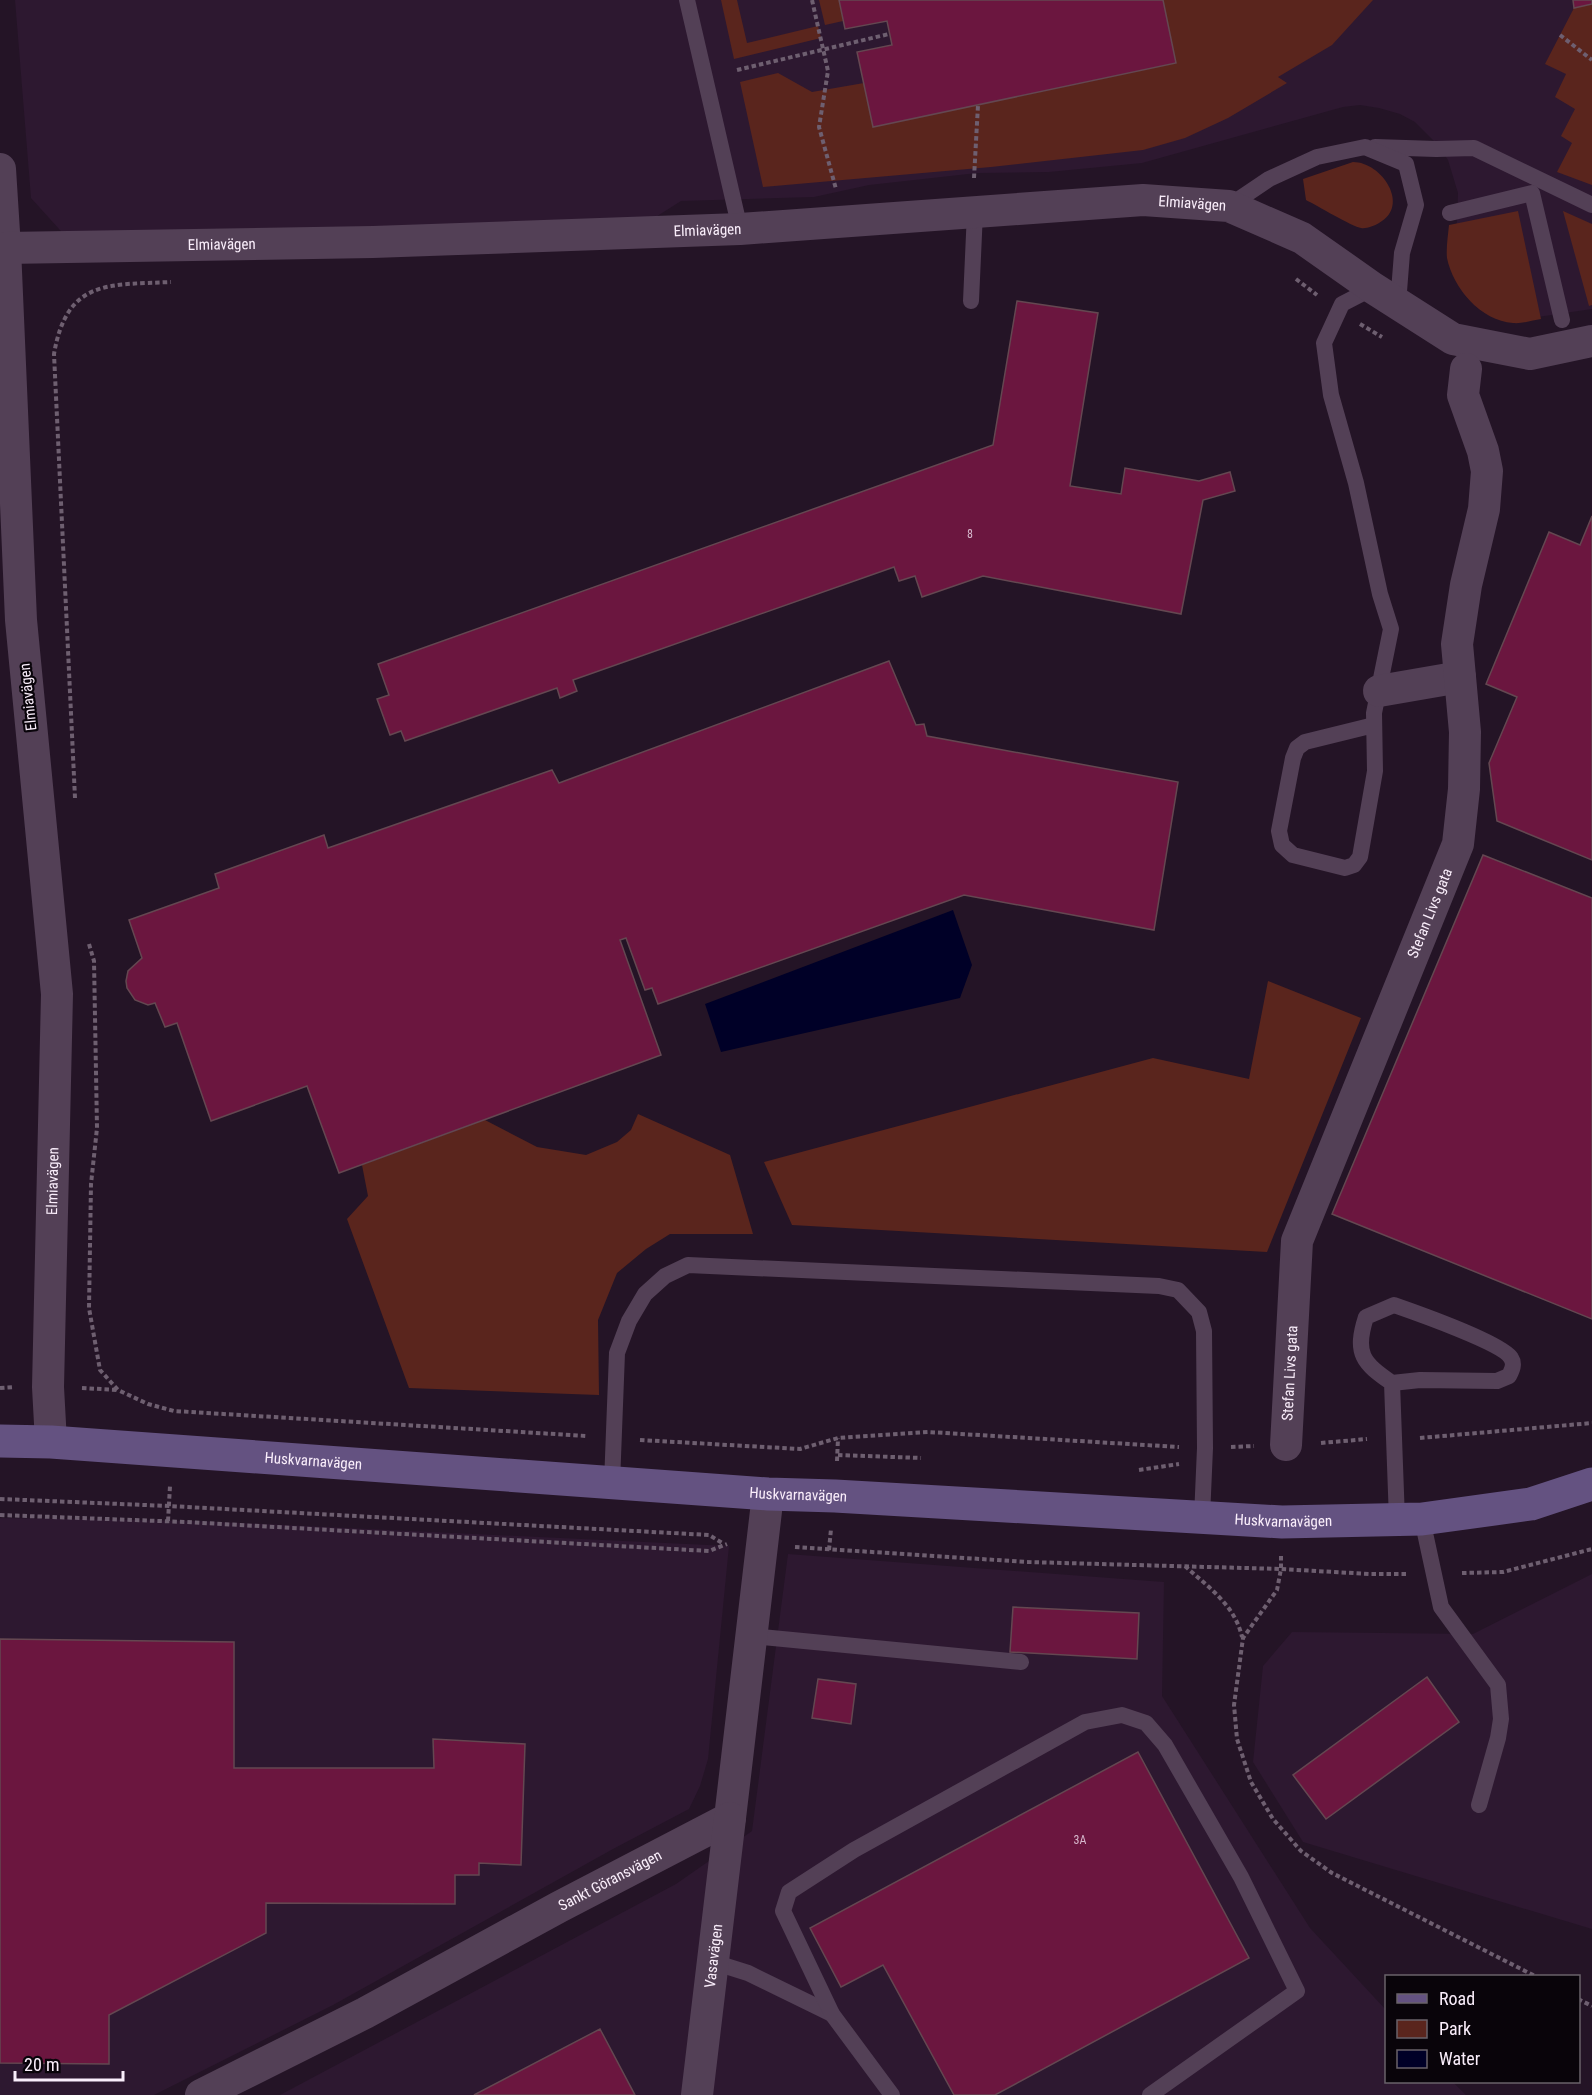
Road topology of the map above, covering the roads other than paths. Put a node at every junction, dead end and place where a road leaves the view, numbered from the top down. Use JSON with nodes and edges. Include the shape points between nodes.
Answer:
{"nodes":[{"id":1,"x":687,"y":0,"type":"edge"},
{"id":2,"x":1365,"y":147,"type":"junction"},
{"id":3,"x":0,"y":169,"type":"edge"},
{"id":4,"x":974,"y":196,"type":"junction"},
{"id":5,"x":1592,"y":205,"type":"edge"},
{"id":6,"x":1229,"y":206,"type":"junction"},
{"id":7,"x":1450,"y":213,"type":"dead end"},
{"id":8,"x":740,"y":229,"type":"junction"},
{"id":9,"x":5,"y":248,"type":"junction"},
{"id":10,"x":1385,"y":296,"type":"junction"},
{"id":11,"x":971,"y":301,"type":"dead end"},
{"id":12,"x":1562,"y":320,"type":"dead end"},
{"id":13,"x":1592,"y":341,"type":"edge"},
{"id":14,"x":1466,"y":369,"type":"dead end"},
{"id":15,"x":1460,"y":677,"type":"junction"},
{"id":16,"x":1378,"y":691,"type":"junction"},
{"id":17,"x":1374,"y":725,"type":"junction"},
{"id":18,"x":1392,"y":1383,"type":"junction"},
{"id":19,"x":0,"y":1441,"type":"edge"},
{"id":20,"x":51,"y":1442,"type":"junction"},
{"id":21,"x":1286,"y":1445,"type":"road end"},
{"id":22,"x":612,"y":1483,"type":"junction"},
{"id":23,"x":1592,"y":1484,"type":"edge"},
{"id":24,"x":768,"y":1494,"type":"junction"},
{"id":25,"x":1202,"y":1517,"type":"junction"},
{"id":26,"x":1410,"y":1520,"type":"junction"},
{"id":27,"x":751,"y":1636,"type":"junction"},
{"id":28,"x":1021,"y":1662,"type":"dead end"},
{"id":29,"x":1479,"y":1805,"type":"dead end"},
{"id":30,"x":730,"y":1818,"type":"junction"},
{"id":31,"x":713,"y":1962,"type":"junction"},
{"id":32,"x":832,"y":2014,"type":"junction"},
{"id":33,"x":201,"y":2095,"type":"edge"},
{"id":34,"x":697,"y":2095,"type":"edge"},
{"id":35,"x":892,"y":2095,"type":"edge"},
{"id":36,"x":1150,"y":2095,"type":"edge"}],
"edges":[{"from":1,"to":8,"type":"lane"},
{"from":2,"to":5,"type":"lane","via":[[1474,148]]},
{"from":2,"to":6,"type":"lane","via":[[1317,157],[1269,179]]},
{"from":2,"to":10,"type":"lane","via":[[1406,164],[1416,205]]},
{"from":3,"to":9,"type":"street"},
{"from":4,"to":6,"type":"street","name":"Elmiavägen"},
{"from":4,"to":8,"type":"street","name":"Elmiavägen"},
{"from":4,"to":11,"type":"lane"},
{"from":6,"to":10,"type":"street","name":"Elmiavägen","via":[[1302,238]]},
{"from":7,"to":12,"type":"lane","via":[[1532,193]]},
{"from":8,"to":9,"type":"street","name":"Elmiavägen","via":[[373,242]]},
{"from":9,"to":20,"type":"street","name":"Elmiavägen","via":[[21,620],[57,994],[48,1387]]},
{"from":10,"to":13,"type":"street","name":"Elmiavägen","via":[[1453,339],[1530,354]]},
{"from":10,"to":16,"type":"lane","via":[[1342,304],[1324,343],[1331,395],[1391,630]]},
{"from":14,"to":15,"type":"street","name":"Stefan Livs gata","via":[[1462,395],[1487,471],[1484,509],[1457,644]]},
{"from":15,"to":16,"type":"street"},
{"from":15,"to":21,"type":"street","name":"Stefan Livs gata","via":[[1465,732],[1458,844],[1297,1241]]},
{"from":16,"to":17,"type":"lane"},
{"from":17,"to":17,"type":"lane","via":[[1375,771],[1360,857],[1354,865],[1344,868],[1293,855],[1282,845],[1279,831],[1297,748],[1305,742]]},
{"from":18,"to":18,"type":"lane","via":[[1497,1381],[1509,1376],[1513,1366],[1511,1357],[1503,1351],[1461,1330],[1394,1305],[1366,1317],[1361,1331],[1362,1352],[1369,1367]]},
{"from":18,"to":26,"type":"lane","via":[[1394,1438]]},
{"from":19,"to":20,"type":"street","name":"Huskvarnavägen"},
{"from":20,"to":22,"type":"street","name":"Huskvarnavägen"},
{"from":22,"to":24,"type":"street","name":"Huskvarnavägen"},
{"from":22,"to":25,"type":"lane","via":[[617,1353],[645,1294],[665,1276],[688,1265],[1159,1286],[1178,1290],[1199,1312],[1204,1331]]},
{"from":23,"to":26,"type":"street","name":"Huskvarnavägen","via":[[1531,1504]]},
{"from":24,"to":25,"type":"street","name":"Huskvarnavägen"},
{"from":24,"to":27,"type":"street"},
{"from":25,"to":26,"type":"street","name":"Huskvarnavägen","via":[[1282,1522]]},
{"from":26,"to":29,"type":"lane","via":[[1441,1607],[1498,1685],[1498,1738]]},
{"from":27,"to":28,"type":"lane"},
{"from":27,"to":30,"type":"street"},
{"from":30,"to":31,"type":"street","name":"Vasavägen"},
{"from":30,"to":33,"type":"street","name":"Sankt Göransvägen","via":[[365,2013]]},
{"from":31,"to":32,"type":"lane","via":[[748,1972]]},
{"from":31,"to":34,"type":"street","name":"Vasavägen"},
{"from":32,"to":35,"type":"lane"},
{"from":32,"to":36,"type":"lane","via":[[783,1911],[789,1892],[854,1850],[1085,1722],[1122,1714],[1146,1723],[1165,1745],[1241,1877],[1297,1991]]}]}
